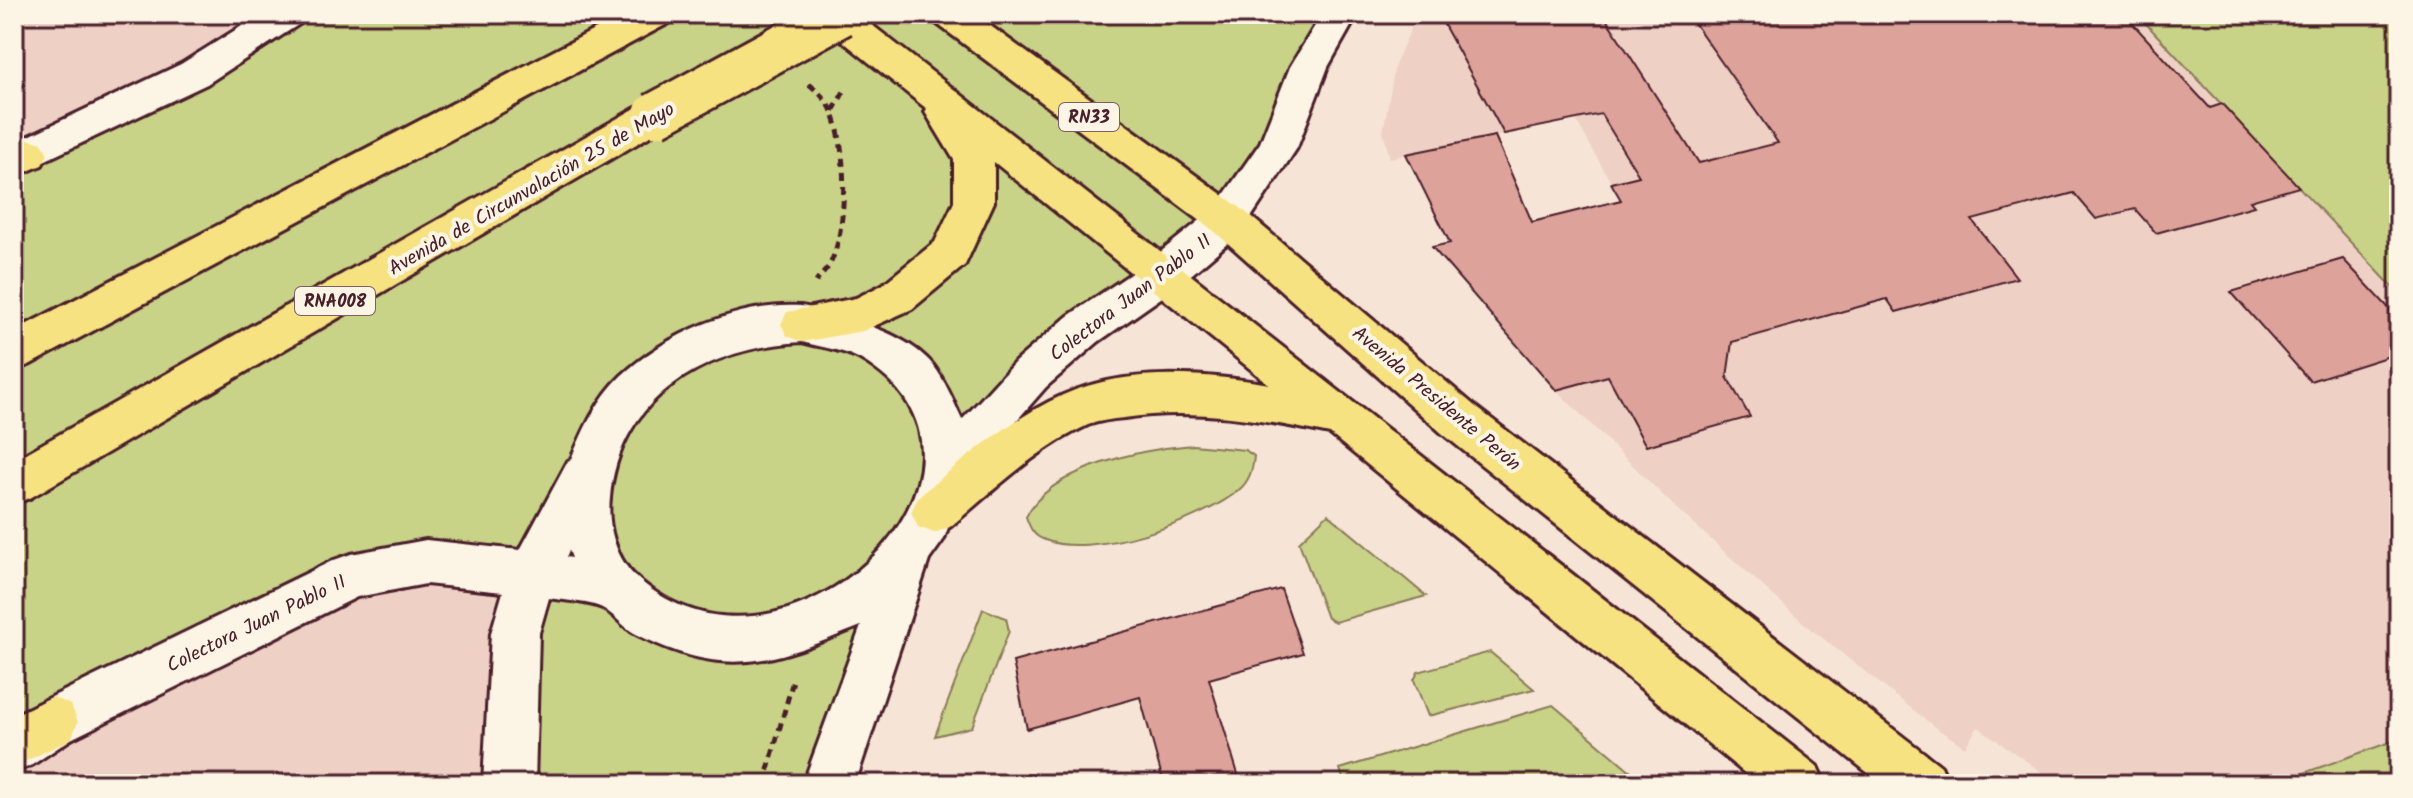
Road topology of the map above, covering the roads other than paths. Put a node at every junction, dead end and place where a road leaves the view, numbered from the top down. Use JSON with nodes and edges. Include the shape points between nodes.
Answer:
{"nodes":[{"id":1,"x":288,"y":14,"type":"edge"},
{"id":2,"x":656,"y":14,"type":"edge"},
{"id":3,"x":833,"y":14,"type":"edge"},
{"id":4,"x":841,"y":14,"type":"edge"},
{"id":5,"x":949,"y":14,"type":"edge"},
{"id":6,"x":1340,"y":14,"type":"edge"},
{"id":7,"x":933,"y":93,"type":"junction"},
{"id":8,"x":19,"y":159,"type":"edge"},
{"id":9,"x":1228,"y":220,"type":"junction"},
{"id":10,"x":1163,"y":274,"type":"junction"},
{"id":11,"x":802,"y":324,"type":"junction"},
{"id":12,"x":14,"y":352,"type":"edge"},
{"id":13,"x":1342,"y":418,"type":"junction"},
{"id":14,"x":591,"y":463,"type":"junction"},
{"id":15,"x":14,"y":484,"type":"edge"},
{"id":16,"x":929,"y":516,"type":"junction"},
{"id":17,"x":533,"y":573,"type":"junction"},
{"id":18,"x":610,"y":587,"type":"junction"},
{"id":19,"x":27,"y":737,"type":"edge"},
{"id":20,"x":509,"y":784,"type":"edge"},
{"id":21,"x":829,"y":784,"type":"edge"},
{"id":22,"x":1799,"y":784,"type":"edge"},
{"id":23,"x":1923,"y":784,"type":"edge"}],
"edges":[{"from":1,"to":8,"type":"main road","via":[[194,74]]},
{"from":2,"to":12,"type":"main road"},
{"from":3,"to":7,"type":"main road"},
{"from":4,"to":15,"type":"main road","name":"Avenida de Circunvalación 25 de Mayo","number":"RNA008","bridge":true,"via":[[655,115]]},
{"from":5,"to":9,"type":"main road","name":"Avenida Presidente Perón","number":"RN33"},
{"from":6,"to":9,"type":"main road","name":"Colectora Juan Pablo II","via":[[1309,67],[1277,148]]},
{"from":7,"to":10,"type":"main road"},
{"from":7,"to":11,"type":"main road","via":[[974,159],[974,202],[950,253],[897,297],[863,314]]},
{"from":9,"to":10,"type":"main road","name":"Colectora Juan Pablo II"},
{"from":9,"to":23,"type":"main road","name":"Avenida Presidente Perón","via":[[1460,421]]},
{"from":10,"to":13,"type":"main road"},
{"from":10,"to":16,"type":"main road","name":"Colectora Juan Pablo II","via":[[1083,329],[1031,374],[980,430]]},
{"from":11,"to":14,"type":"main road","via":[[759,326],[674,359],[638,388],[610,423]]},
{"from":11,"to":16,"type":"main road","via":[[839,328],[872,341],[923,383],[938,413],[945,446]]},
{"from":13,"to":16,"type":"main road","via":[[1210,395],[1151,393],[1081,408],[1016,448]]},
{"from":13,"to":22,"type":"main road"},
{"from":14,"to":17,"type":"main road"},
{"from":14,"to":18,"type":"main road","via":[[584,506],[590,549]]},
{"from":16,"to":18,"type":"main road","via":[[882,584],[847,610],[807,628],[762,639],[717,640],[675,631],[638,613]]},
{"from":16,"to":21,"type":"main road"},
{"from":17,"to":18,"type":"main road","name":"Colectora Juan Pablo II"},
{"from":17,"to":19,"type":"main road","name":"Colectora Juan Pablo II","via":[[426,562],[351,576]]},
{"from":17,"to":20,"type":"main road","via":[[515,633]]}]}
